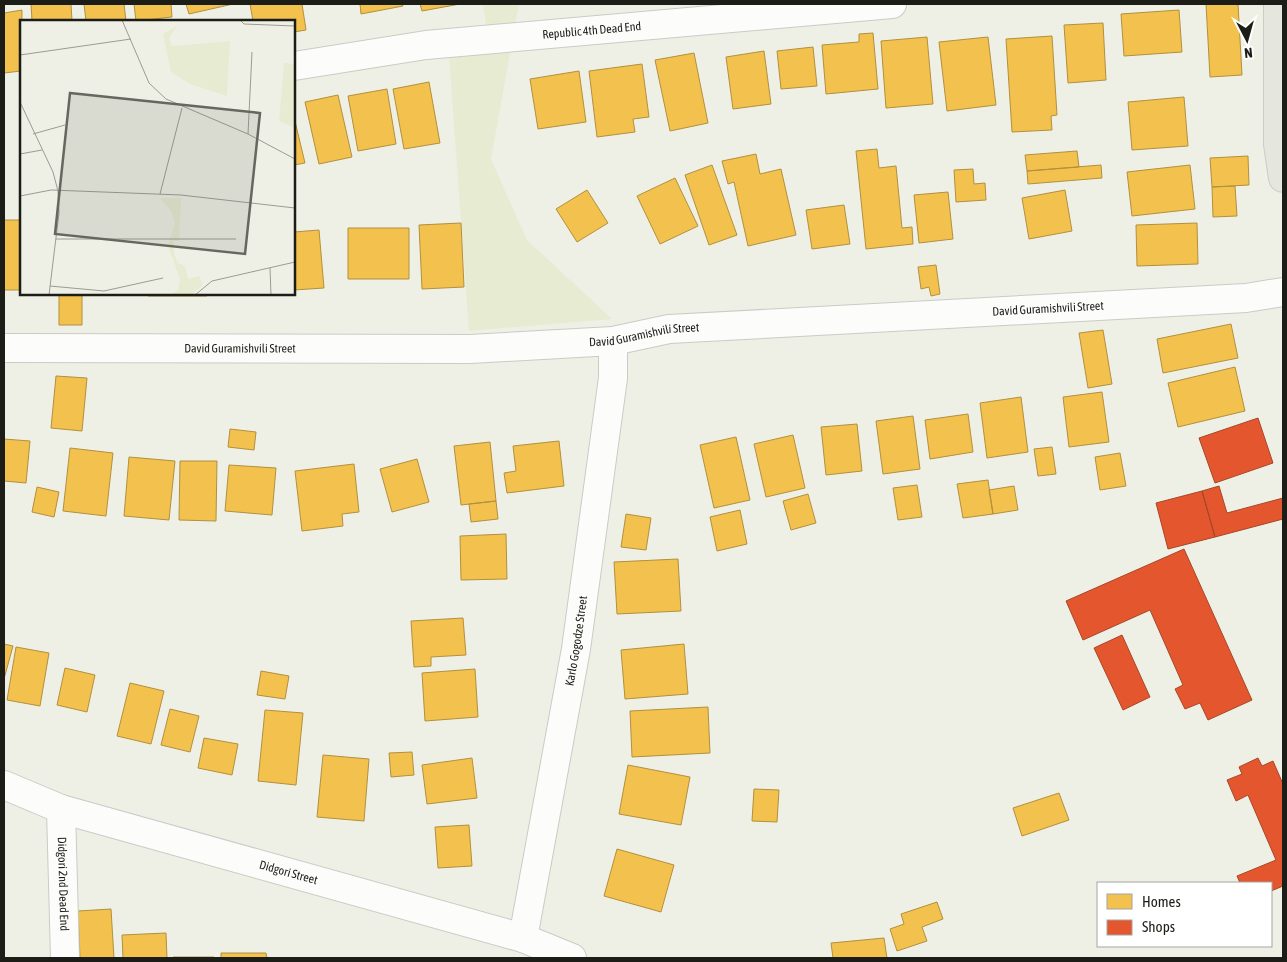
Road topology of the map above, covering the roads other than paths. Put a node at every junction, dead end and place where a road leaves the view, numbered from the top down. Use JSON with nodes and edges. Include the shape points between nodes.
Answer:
{"nodes":[{"id":1,"x":892,"y":4,"type":"edge"},
{"id":2,"x":1278,"y":4,"type":"edge"},
{"id":3,"x":295,"y":66,"type":"edge"},
{"id":4,"x":1283,"y":178,"type":"edge"},
{"id":5,"x":1283,"y":292,"type":"edge"},
{"id":6,"x":613,"y":341,"type":"junction"},
{"id":7,"x":4,"y":348,"type":"edge"},
{"id":8,"x":4,"y":785,"type":"edge"},
{"id":9,"x":61,"y":809,"type":"junction"},
{"id":10,"x":523,"y":938,"type":"junction"},
{"id":11,"x":65,"y":958,"type":"edge"},
{"id":12,"x":572,"y":958,"type":"edge"}],
"edges":[{"from":1,"to":3,"type":"street","name":"Republic 4th Dead End","via":[[426,45]]},
{"from":2,"to":4,"type":"main road","via":[[1278,144]]},
{"from":5,"to":6,"type":"street","name":"David Guramishvili Street","via":[[1246,298],[669,329]]},
{"from":6,"to":7,"type":"street","name":"David Guramishvili Street","via":[[470,349]]},
{"from":6,"to":10,"type":"street","name":"Karlo Gogodze Street","via":[[613,378],[576,649]]},
{"from":8,"to":9,"type":"street","name":"Didgori Street"},
{"from":9,"to":10,"type":"street","name":"Didgori Street"},
{"from":9,"to":11,"type":"street","name":"Didgori 2nd Dead End"},
{"from":10,"to":12,"type":"street","name":"Didgori Street"}]}
